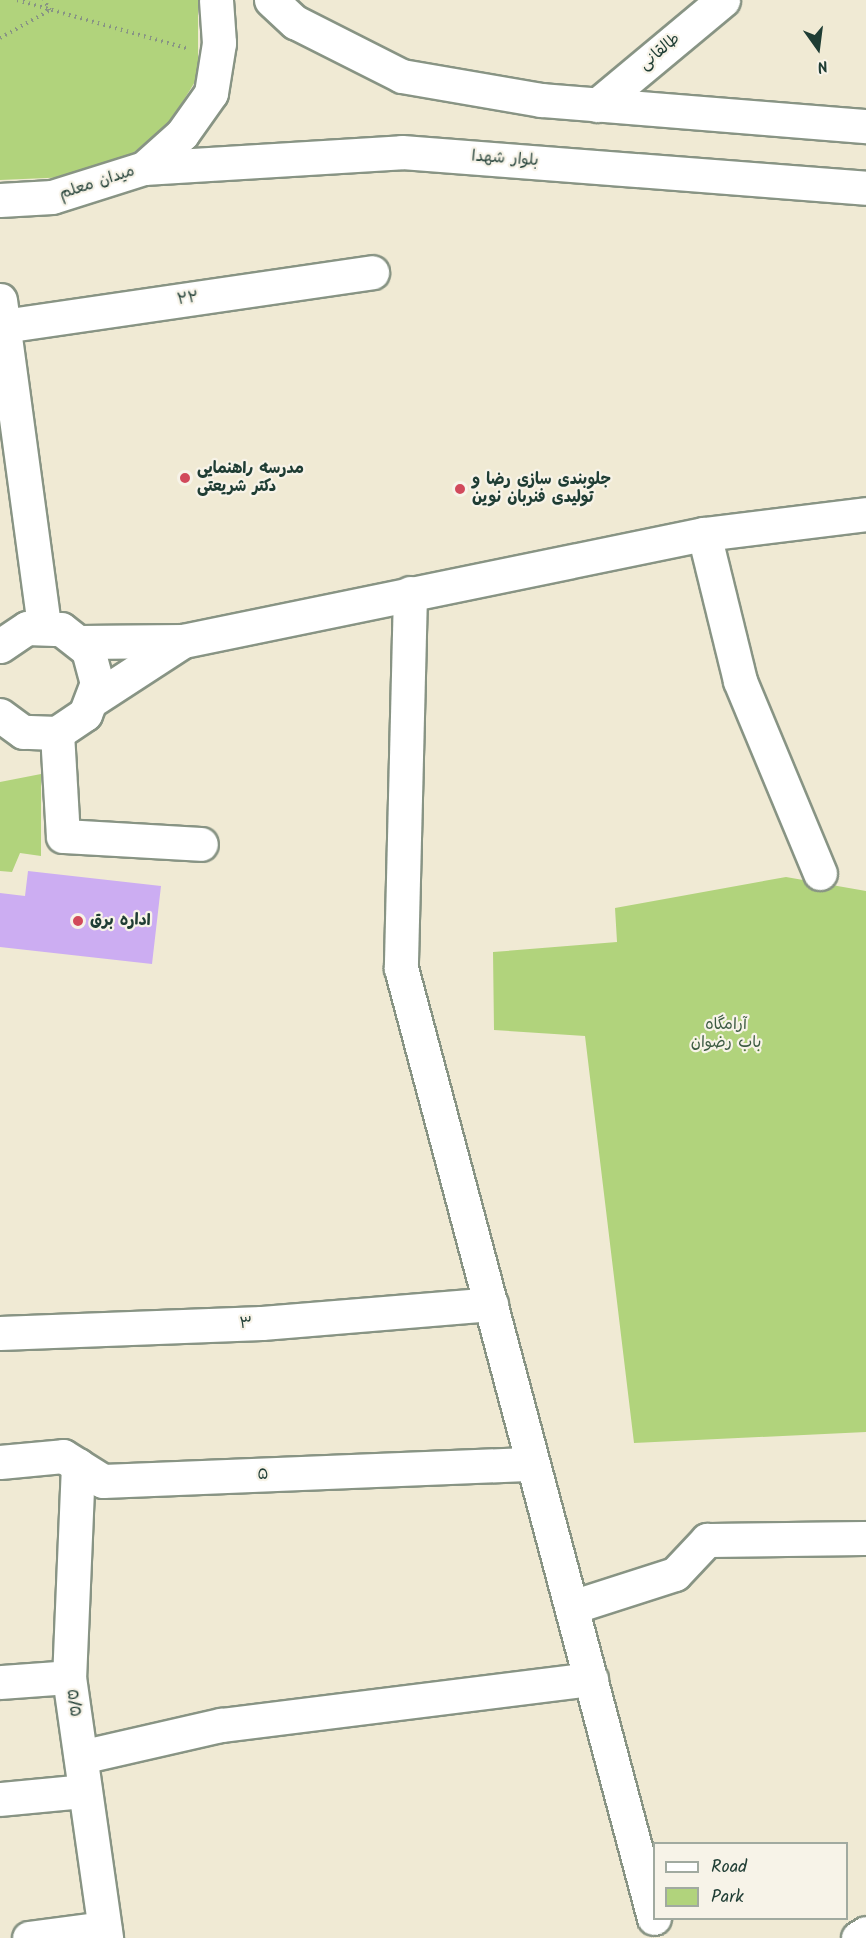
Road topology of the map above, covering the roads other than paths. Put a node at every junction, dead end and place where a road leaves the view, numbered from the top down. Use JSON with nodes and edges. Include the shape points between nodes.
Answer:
{"nodes":[{"id":1,"x":216,"y":0,"type":"edge"},
{"id":2,"x":271,"y":0,"type":"edge"},
{"id":3,"x":723,"y":0,"type":"edge"},
{"id":4,"x":597,"y":105,"type":"junction"},
{"id":5,"x":866,"y":126,"type":"edge"},
{"id":6,"x":144,"y":168,"type":"junction"},
{"id":7,"x":866,"y":188,"type":"edge"},
{"id":8,"x":0,"y":200,"type":"edge"},
{"id":9,"x":372,"y":272,"type":"dead end"},
{"id":10,"x":2,"y":313,"type":"edge"},
{"id":11,"x":9,"y":431,"type":"edge"},
{"id":12,"x":866,"y":514,"type":"edge"},
{"id":13,"x":704,"y":534,"type":"junction"},
{"id":14,"x":410,"y":593,"type":"junction"},
{"id":15,"x":44,"y":626,"type":"junction"},
{"id":16,"x":183,"y":641,"type":"junction"},
{"id":17,"x":81,"y":642,"type":"junction"},
{"id":18,"x":0,"y":646,"type":"edge"},
{"id":19,"x":94,"y":699,"type":"junction"},
{"id":20,"x":0,"y":715,"type":"edge"},
{"id":21,"x":48,"y":734,"type":"junction"},
{"id":22,"x":0,"y":741,"type":"edge"},
{"id":23,"x":201,"y":844,"type":"dead end"},
{"id":24,"x":820,"y":873,"type":"dead end"},
{"id":25,"x":491,"y":1304,"type":"junction"},
{"id":26,"x":0,"y":1333,"type":"edge"},
{"id":27,"x":0,"y":1462,"type":"edge"},
{"id":28,"x":533,"y":1464,"type":"junction"},
{"id":29,"x":78,"y":1465,"type":"junction"},
{"id":30,"x":866,"y":1538,"type":"edge"},
{"id":31,"x":572,"y":1607,"type":"junction"},
{"id":32,"x":69,"y":1677,"type":"junction"},
{"id":33,"x":591,"y":1679,"type":"junction"},
{"id":34,"x":0,"y":1682,"type":"edge"},
{"id":35,"x":81,"y":1757,"type":"junction"},
{"id":36,"x":85,"y":1791,"type":"junction"},
{"id":37,"x":0,"y":1800,"type":"edge"},
{"id":38,"x":653,"y":1911,"type":"edge"},
{"id":39,"x":656,"y":1920,"type":"edge"},
{"id":40,"x":105,"y":1933,"type":"edge"},
{"id":41,"x":866,"y":1933,"type":"edge"},
{"id":42,"x":29,"y":1938,"type":"edge"},
{"id":43,"x":660,"y":1938,"type":"edge"},
{"id":44,"x":858,"y":1938,"type":"edge"}],
"edges":[{"from":1,"to":6,"type":"street","name":"میدان معلم","via":[[217,57],[211,93],[182,134]]},
{"from":2,"to":4,"type":"street","via":[[295,22],[402,76]]},
{"from":3,"to":4,"type":"street","name":"طالقانی"},
{"from":4,"to":5,"type":"street"},
{"from":6,"to":7,"type":"street","name":"بلوار شهدا","via":[[402,152]]},
{"from":6,"to":8,"type":"street","name":"میدان معلم","via":[[52,197]]},
{"from":9,"to":10,"type":"street","name":"۲۲"},
{"from":10,"to":11,"type":"street"},
{"from":11,"to":15,"type":"street"},
{"from":12,"to":13,"type":"street"},
{"from":13,"to":14,"type":"street"},
{"from":13,"to":24,"type":"street","via":[[740,681]]},
{"from":14,"to":16,"type":"street"},
{"from":14,"to":25,"type":"street","via":[[401,968]]},
{"from":15,"to":17,"type":"street","via":[[61,629]]},
{"from":15,"to":18,"type":"street","via":[[12,635]]},
{"from":16,"to":17,"type":"street"},
{"from":16,"to":19,"type":"street"},
{"from":17,"to":19,"type":"street","via":[[95,665]]},
{"from":19,"to":21,"type":"street","via":[[79,720]]},
{"from":20,"to":21,"type":"street","via":[[23,732]]},
{"from":21,"to":22,"type":"street"},
{"from":21,"to":23,"type":"street","via":[[63,836]]},
{"from":25,"to":26,"type":"street","name":"۳","via":[[262,1323]]},
{"from":25,"to":28,"type":"street"},
{"from":27,"to":29,"type":"street","name":"۵","via":[[63,1456]]},
{"from":28,"to":29,"type":"street","name":"۵","via":[[103,1481]]},
{"from":28,"to":31,"type":"street"},
{"from":29,"to":32,"type":"street","name":"۵/۵"},
{"from":30,"to":31,"type":"street","via":[[707,1540],[675,1574]]},
{"from":31,"to":33,"type":"street"},
{"from":32,"to":34,"type":"street"},
{"from":32,"to":35,"type":"street","name":"۵/۵"},
{"from":33,"to":35,"type":"street","via":[[221,1725]]},
{"from":33,"to":38,"type":"street"},
{"from":35,"to":36,"type":"street","name":"۵/۵"},
{"from":36,"to":37,"type":"street"},
{"from":36,"to":40,"type":"street","name":"۵/۵"},
{"from":39,"to":43,"type":"street"},
{"from":40,"to":42,"type":"street"},
{"from":41,"to":44,"type":"street"}]}
